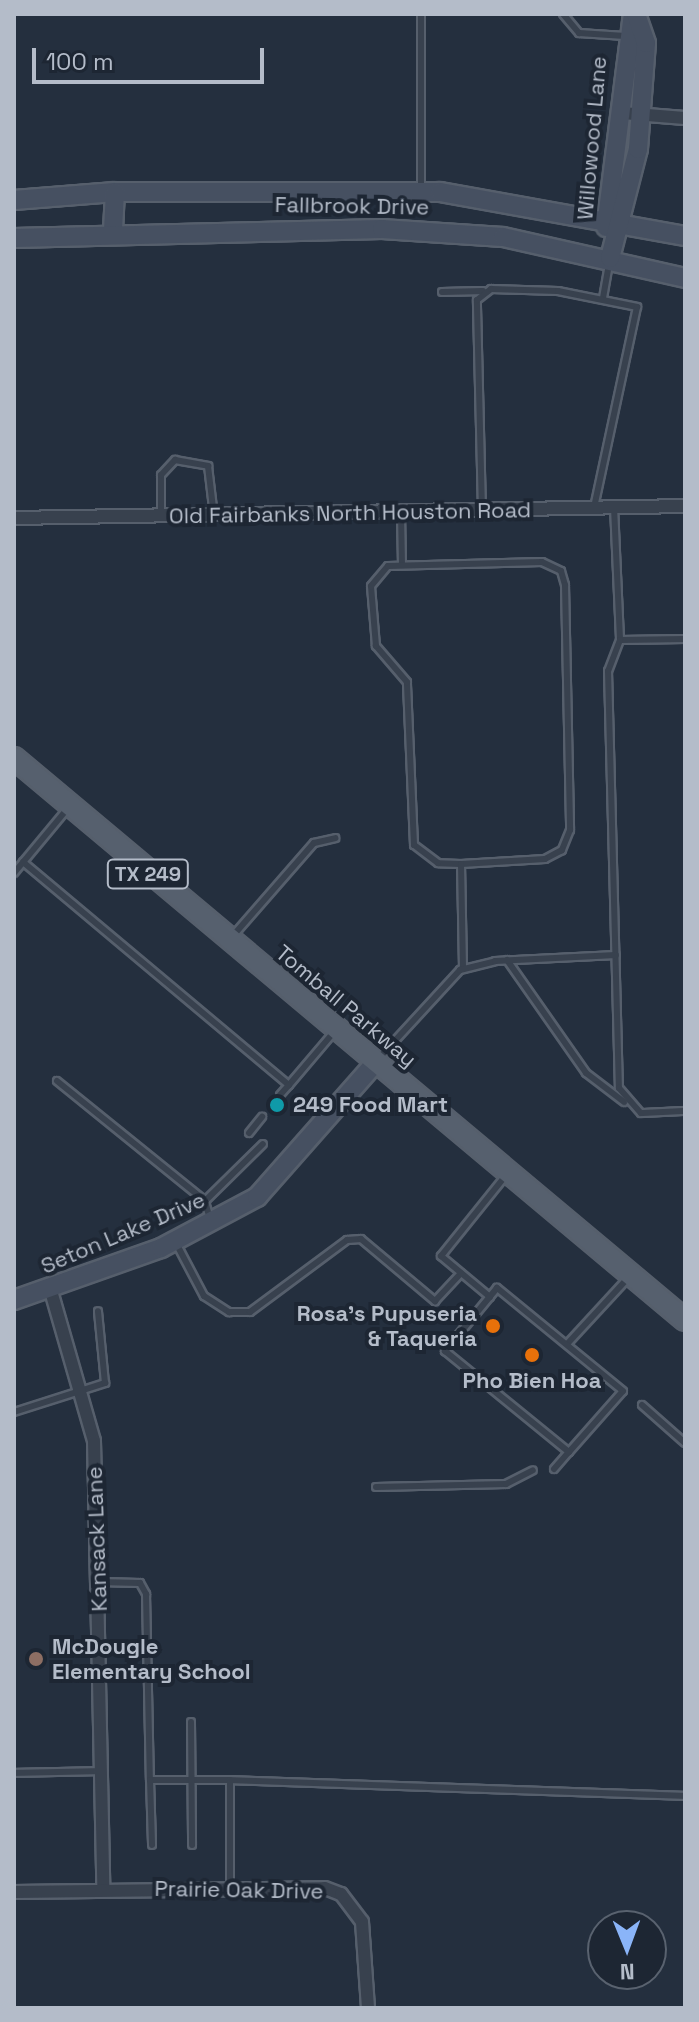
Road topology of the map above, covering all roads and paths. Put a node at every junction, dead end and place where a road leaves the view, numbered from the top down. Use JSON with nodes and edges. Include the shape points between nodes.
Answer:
{"nodes":[{"id":1,"x":421,"y":14,"type":"edge"},
{"id":2,"x":563,"y":14,"type":"edge"},
{"id":3,"x":634,"y":14,"type":"edge"},
{"id":4,"x":625,"y":36,"type":"junction"},
{"id":5,"x":622,"y":113,"type":"junction"},
{"id":6,"x":641,"y":114,"type":"junction"},
{"id":7,"x":685,"y":118,"type":"edge"},
{"id":8,"x":421,"y":191,"type":"junction"},
{"id":9,"x":115,"y":192,"type":"junction"},
{"id":10,"x":14,"y":200,"type":"edge"},
{"id":11,"x":605,"y":218,"type":"junction"},
{"id":12,"x":625,"y":223,"type":"junction"},
{"id":13,"x":113,"y":230,"type":"junction"},
{"id":14,"x":685,"y":236,"type":"edge"},
{"id":15,"x":14,"y":238,"type":"edge"},
{"id":16,"x":610,"y":258,"type":"junction"},
{"id":17,"x":685,"y":278,"type":"edge"},
{"id":18,"x":483,"y":291,"type":"junction"},
{"id":19,"x":442,"y":292,"type":"dead end"},
{"id":20,"x":603,"y":298,"type":"junction"},
{"id":21,"x":685,"y":506,"type":"edge"},
{"id":22,"x":614,"y":507,"type":"junction"},
{"id":23,"x":593,"y":508,"type":"junction"},
{"id":24,"x":482,"y":511,"type":"junction"},
{"id":25,"x":401,"y":513,"type":"junction"},
{"id":26,"x":161,"y":516,"type":"junction"},
{"id":27,"x":214,"y":516,"type":"junction"},
{"id":28,"x":14,"y":518,"type":"edge"},
{"id":29,"x":402,"y":565,"type":"junction"},
{"id":30,"x":685,"y":639,"type":"edge"},
{"id":31,"x":620,"y":640,"type":"junction"},
{"id":32,"x":14,"y":758,"type":"edge"},
{"id":33,"x":70,"y":806,"type":"junction"},
{"id":34,"x":335,"y":838,"type":"dead end"},
{"id":35,"x":23,"y":862,"type":"junction"},
{"id":36,"x":461,"y":864,"type":"junction"},
{"id":37,"x":14,"y":873,"type":"edge"},
{"id":38,"x":229,"y":940,"type":"junction"},
{"id":39,"x":616,"y":955,"type":"junction"},
{"id":40,"x":507,"y":960,"type":"junction"},
{"id":41,"x":463,"y":969,"type":"junction"},
{"id":42,"x":337,"y":1029,"type":"junction"},
{"id":43,"x":377,"y":1061,"type":"junction"},
{"id":44,"x":57,"y":1081,"type":"dead end"},
{"id":45,"x":289,"y":1085,"type":"junction"},
{"id":46,"x":280,"y":1095,"type":"dead end"},
{"id":47,"x":624,"y":1102,"type":"junction"},
{"id":48,"x":685,"y":1111,"type":"edge"},
{"id":49,"x":262,"y":1117,"type":"dead end"},
{"id":50,"x":249,"y":1133,"type":"dead end"},
{"id":51,"x":263,"y":1144,"type":"dead end"},
{"id":52,"x":507,"y":1174,"type":"junction"},
{"id":53,"x":205,"y":1201,"type":"junction"},
{"id":54,"x":212,"y":1224,"type":"junction"},
{"id":55,"x":175,"y":1241,"type":"junction"},
{"id":56,"x":461,"y":1273,"type":"junction"},
{"id":57,"x":630,"y":1276,"type":"junction"},
{"id":58,"x":51,"y":1291,"type":"junction"},
{"id":59,"x":490,"y":1297,"type":"junction"},
{"id":60,"x":14,"y":1300,"type":"edge"},
{"id":61,"x":98,"y":1311,"type":"dead end"},
{"id":62,"x":685,"y":1320,"type":"edge"},
{"id":63,"x":568,"y":1343,"type":"junction"},
{"id":64,"x":83,"y":1390,"type":"junction"},
{"id":65,"x":642,"y":1405,"type":"dead end"},
{"id":66,"x":14,"y":1412,"type":"edge"},
{"id":67,"x":685,"y":1443,"type":"edge"},
{"id":68,"x":569,"y":1452,"type":"junction"},
{"id":69,"x":554,"y":1469,"type":"dead end"},
{"id":70,"x":533,"y":1470,"type":"dead end"},
{"id":71,"x":376,"y":1487,"type":"dead end"},
{"id":72,"x":99,"y":1582,"type":"junction"},
{"id":73,"x":191,"y":1722,"type":"dead end"},
{"id":74,"x":101,"y":1771,"type":"junction"},
{"id":75,"x":14,"y":1773,"type":"edge"},
{"id":76,"x":150,"y":1780,"type":"junction"},
{"id":77,"x":191,"y":1780,"type":"junction"},
{"id":78,"x":230,"y":1780,"type":"junction"},
{"id":79,"x":685,"y":1796,"type":"edge"},
{"id":80,"x":152,"y":1845,"type":"dead end"},
{"id":81,"x":192,"y":1845,"type":"dead end"},
{"id":82,"x":230,"y":1887,"type":"junction"},
{"id":83,"x":103,"y":1889,"type":"junction"},
{"id":84,"x":14,"y":1892,"type":"edge"},
{"id":85,"x":368,"y":2008,"type":"edge"}],
"edges":[{"from":1,"to":8,"type":"lane"},
{"from":2,"to":4,"type":"lane","via":[[579,33]]},
{"from":3,"to":4,"type":"main road","name":"Willowood Lane"},
{"from":3,"to":6,"type":"main road","name":"Willowood Lane","via":[[646,43]]},
{"from":4,"to":5,"type":"main road","name":"Willowood Lane"},
{"from":5,"to":6,"type":"street"},
{"from":5,"to":11,"type":"main road","name":"Willowood Lane"},
{"from":6,"to":7,"type":"street"},
{"from":6,"to":12,"type":"main road","name":"Willowood Lane"},
{"from":8,"to":9,"type":"main road","name":"Fallbrook Drive"},
{"from":8,"to":11,"type":"main road","name":"Fallbrook Drive"},
{"from":9,"to":10,"type":"main road","name":"Fallbrook Drive"},
{"from":9,"to":13,"type":"main road"},
{"from":11,"to":12,"type":"main road","name":"Fallbrook Drive"},
{"from":11,"to":16,"type":"main road","name":"Willowood Lane"},
{"from":12,"to":14,"type":"main road","name":"Fallbrook Drive"},
{"from":12,"to":16,"type":"main road","name":"Willowood Lane"},
{"from":13,"to":15,"type":"main road","name":"Fallbrook Drive"},
{"from":13,"to":16,"type":"main road","name":"Fallbrook Drive","via":[[345,226],[503,237]]},
{"from":16,"to":17,"type":"main road","name":"Fallbrook Drive"},
{"from":16,"to":20,"type":"lane"},
{"from":18,"to":19,"type":"lane"},
{"from":18,"to":20,"type":"lane"},
{"from":18,"to":24,"type":"lane","via":[[477,300]]},
{"from":20,"to":23,"type":"lane","via":[[633,304],[638,312]]},
{"from":21,"to":22,"type":"street","name":"Old Fairbanks North Houston Road"},
{"from":22,"to":23,"type":"street","name":"Old Fairbanks North Houston Road"},
{"from":22,"to":31,"type":"lane"},
{"from":23,"to":24,"type":"street","name":"Old Fairbanks North Houston Road"},
{"from":24,"to":25,"type":"street","name":"Old Fairbanks North Houston Road"},
{"from":25,"to":27,"type":"street","name":"Old Fairbanks North Houston Road"},
{"from":25,"to":29,"type":"lane"},
{"from":26,"to":27,"type":"street","name":"Old Fairbanks North Houston Road"},
{"from":26,"to":27,"type":"lane","via":[[161,475],[175,460],[208,466]]},
{"from":26,"to":28,"type":"street","name":"Old Fairbanks North Houston Road"},
{"from":29,"to":36,"type":"lane","via":[[377,572],[372,635],[407,682],[410,832],[425,857]]},
{"from":29,"to":36,"type":"lane","via":[[542,562],[561,571],[565,585],[570,830],[562,850],[545,859]]},
{"from":30,"to":31,"type":"lane"},
{"from":31,"to":39,"type":"lane","via":[[608,671]]},
{"from":32,"to":33,"type":"main road","name":"Tomball Parkway","number":"TX 249"},
{"from":33,"to":35,"type":"lane"},
{"from":33,"to":38,"type":"main road","name":"Tomball Parkway","number":"TX 249"},
{"from":34,"to":38,"type":"lane","via":[[314,843]]},
{"from":35,"to":37,"type":"lane"},
{"from":35,"to":45,"type":"lane"},
{"from":36,"to":41,"type":"lane"},
{"from":38,"to":42,"type":"main road","name":"Tomball Parkway","number":"TX 249"},
{"from":39,"to":40,"type":"lane"},
{"from":39,"to":47,"type":"lane"},
{"from":40,"to":41,"type":"lane"},
{"from":40,"to":47,"type":"lane","via":[[586,1073]]},
{"from":41,"to":43,"type":"lane"},
{"from":42,"to":43,"type":"main road","name":"Tomball Parkway","number":"TX 249"},
{"from":42,"to":45,"type":"lane"},
{"from":43,"to":52,"type":"main road","name":"Tomball Parkway","number":"TX 249"},
{"from":43,"to":54,"type":"main road","name":"Seton Lake Drive","via":[[290,1166]]},
{"from":44,"to":53,"type":"lane"},
{"from":45,"to":46,"type":"lane"},
{"from":47,"to":48,"type":"lane","via":[[641,1113]]},
{"from":49,"to":50,"type":"lane"},
{"from":51,"to":53,"type":"lane"},
{"from":52,"to":56,"type":"lane","via":[[441,1256]]},
{"from":52,"to":57,"type":"main road","name":"Tomball Parkway","number":"TX 249"},
{"from":53,"to":54,"type":"lane"},
{"from":54,"to":55,"type":"main road","name":"Seton Lake Drive"},
{"from":55,"to":56,"type":"lane","via":[[204,1296],[229,1312],[250,1312],[347,1240],[361,1239],[435,1301]]},
{"from":55,"to":58,"type":"main road","name":"Seton Lake Drive"},
{"from":56,"to":59,"type":"lane"},
{"from":57,"to":62,"type":"main road","name":"Tomball Parkway","number":"TX 249"},
{"from":57,"to":63,"type":"lane"},
{"from":58,"to":60,"type":"main road","name":"Seton Lake Drive"},
{"from":58,"to":64,"type":"street","name":"Kansack Lane"},
{"from":59,"to":63,"type":"lane","via":[[497,1288]]},
{"from":59,"to":68,"type":"lane","via":[[445,1351]]},
{"from":61,"to":64,"type":"lane","via":[[109,1371],[105,1383]]},
{"from":63,"to":68,"type":"lane","via":[[623,1391]]},
{"from":64,"to":66,"type":"lane"},
{"from":64,"to":72,"type":"street","name":"Kansack Lane","via":[[94,1441]]},
{"from":65,"to":67,"type":"lane"},
{"from":68,"to":69,"type":"lane"},
{"from":70,"to":71,"type":"lane","via":[[506,1484]]},
{"from":72,"to":74,"type":"street","name":"Kansack Lane"},
{"from":72,"to":76,"type":"lane","via":[[140,1583],[146,1594]]},
{"from":73,"to":77,"type":"lane"},
{"from":74,"to":75,"type":"lane"},
{"from":74,"to":83,"type":"street","name":"Kansack Lane"},
{"from":76,"to":77,"type":"lane"},
{"from":76,"to":80,"type":"lane"},
{"from":77,"to":78,"type":"lane"},
{"from":77,"to":81,"type":"lane"},
{"from":78,"to":79,"type":"lane"},
{"from":78,"to":82,"type":"lane"},
{"from":82,"to":83,"type":"street","name":"Prairie Oak Drive"},
{"from":82,"to":85,"type":"street","name":"Prairie Oak Drive","via":[[306,1886],[341,1894],[362,1922]]},
{"from":83,"to":84,"type":"street","name":"Prairie Oak Drive"}]}
